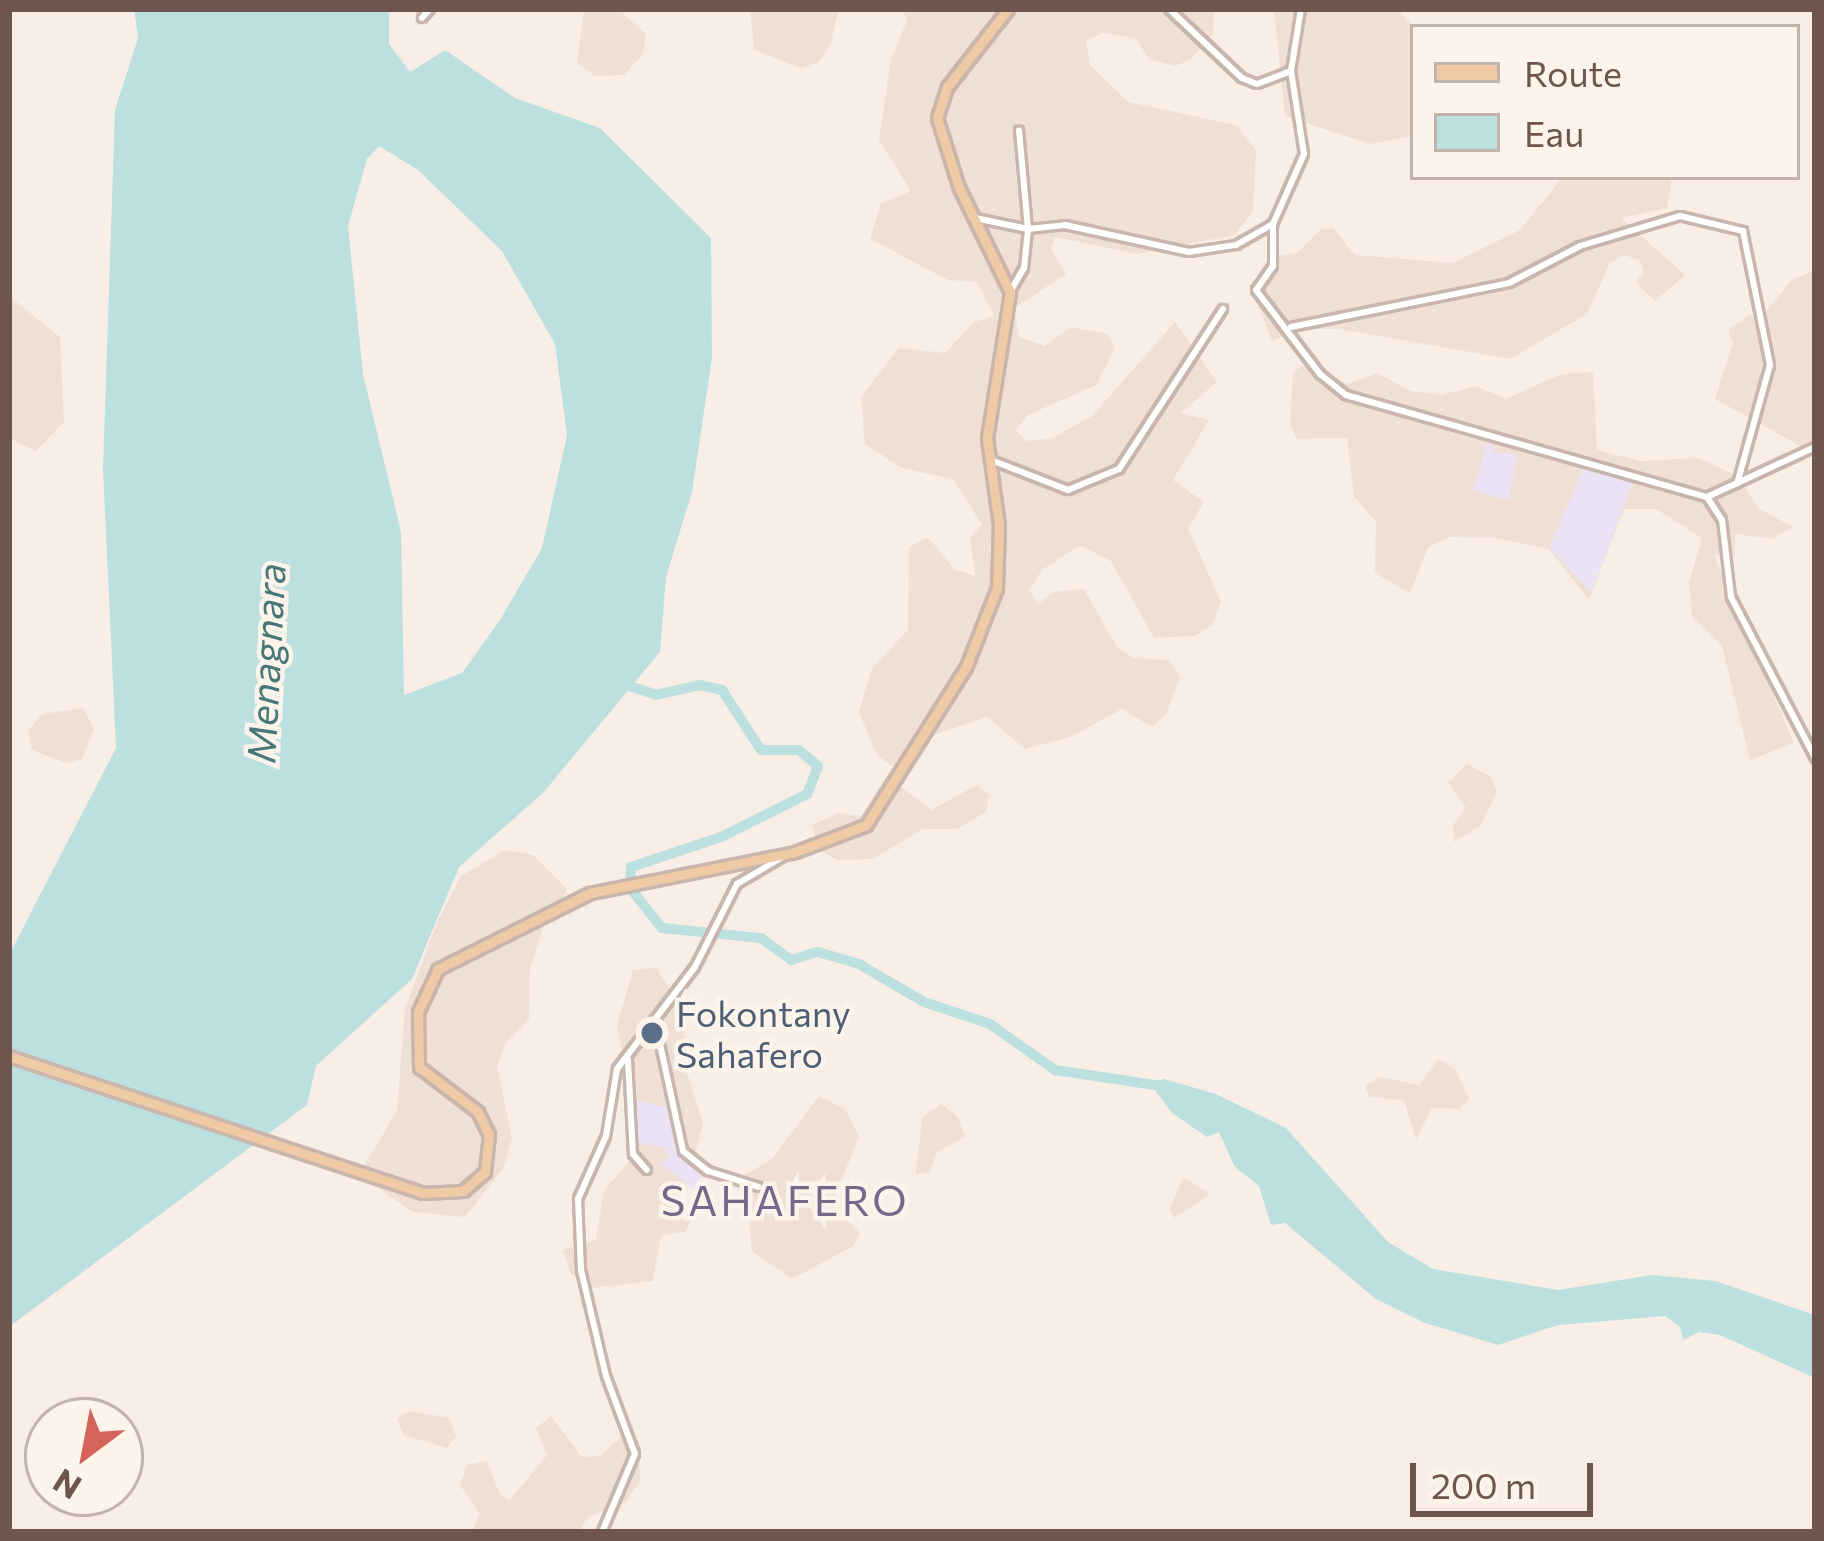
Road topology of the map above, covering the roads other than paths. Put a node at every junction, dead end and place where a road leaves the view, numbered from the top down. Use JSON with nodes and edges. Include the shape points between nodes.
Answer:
{"nodes":[{"id":1,"x":430,"y":9,"type":"edge"},
{"id":2,"x":1008,"y":9,"type":"edge"},
{"id":3,"x":1169,"y":9,"type":"edge"},
{"id":4,"x":1301,"y":9,"type":"edge"},
{"id":5,"x":422,"y":18,"type":"dead end"},
{"id":6,"x":1291,"y":71,"type":"junction"},
{"id":7,"x":1018,"y":130,"type":"dead end"},
{"id":8,"x":973,"y":218,"type":"junction"},
{"id":9,"x":1273,"y":224,"type":"junction"},
{"id":10,"x":1028,"y":229,"type":"junction"},
{"id":11,"x":1010,"y":292,"type":"junction"},
{"id":12,"x":1223,"y":309,"type":"dead end"},
{"id":13,"x":1292,"y":327,"type":"junction"},
{"id":14,"x":1815,"y":446,"type":"edge"},
{"id":15,"x":987,"y":460,"type":"junction"},
{"id":16,"x":1737,"y":484,"type":"junction"},
{"id":17,"x":1707,"y":497,"type":"junction"},
{"id":18,"x":1815,"y":758,"type":"edge"},
{"id":19,"x":795,"y":852,"type":"junction"},
{"id":20,"x":655,"y":1021,"type":"junction"},
{"id":21,"x":628,"y":1055,"type":"junction"},
{"id":22,"x":9,"y":1056,"type":"edge"},
{"id":23,"x":647,"y":1170,"type":"dead end"},
{"id":24,"x":759,"y":1187,"type":"dead end"},
{"id":25,"x":602,"y":1532,"type":"edge"}],
"edges":[{"from":1,"to":5,"type":"street"},
{"from":2,"to":8,"type":"main road","via":[[938,108],[940,144]]},
{"from":3,"to":6,"type":"street","via":[[1242,78],[1257,83]]},
{"from":4,"to":6,"type":"street"},
{"from":6,"to":9,"type":"street","via":[[1304,154]]},
{"from":7,"to":10,"type":"street"},
{"from":8,"to":10,"type":"street"},
{"from":8,"to":11,"type":"main road"},
{"from":9,"to":10,"type":"street","via":[[1236,245],[1190,252],[1065,225]]},
{"from":9,"to":13,"type":"street","via":[[1273,266],[1256,290]]},
{"from":10,"to":11,"type":"street","via":[[1024,268]]},
{"from":11,"to":15,"type":"main road"},
{"from":12,"to":15,"type":"street","via":[[1119,469],[1068,490]]},
{"from":13,"to":16,"type":"street","via":[[1510,283],[1580,246],[1679,216],[1743,230],[1770,365]]},
{"from":13,"to":17,"type":"street","via":[[1321,374],[1346,394]]},
{"from":14,"to":16,"type":"street"},
{"from":15,"to":19,"type":"main road","via":[[999,568],[981,639],[882,808],[852,836]]},
{"from":16,"to":17,"type":"street"},
{"from":17,"to":18,"type":"street","via":[[1723,520],[1738,614]]},
{"from":19,"to":20,"type":"street","via":[[736,884]]},
{"from":19,"to":22,"type":"main road","via":[[616,886],[438,969],[418,1012],[418,1066],[478,1112],[491,1154],[464,1191],[423,1193]]},
{"from":20,"to":21,"type":"street"},
{"from":20,"to":24,"type":"street","via":[[683,1151],[709,1171]]},
{"from":21,"to":23,"type":"street","via":[[633,1154]]},
{"from":21,"to":25,"type":"street","via":[[609,1089],[606,1136],[575,1224],[606,1376],[635,1454]]}]}
